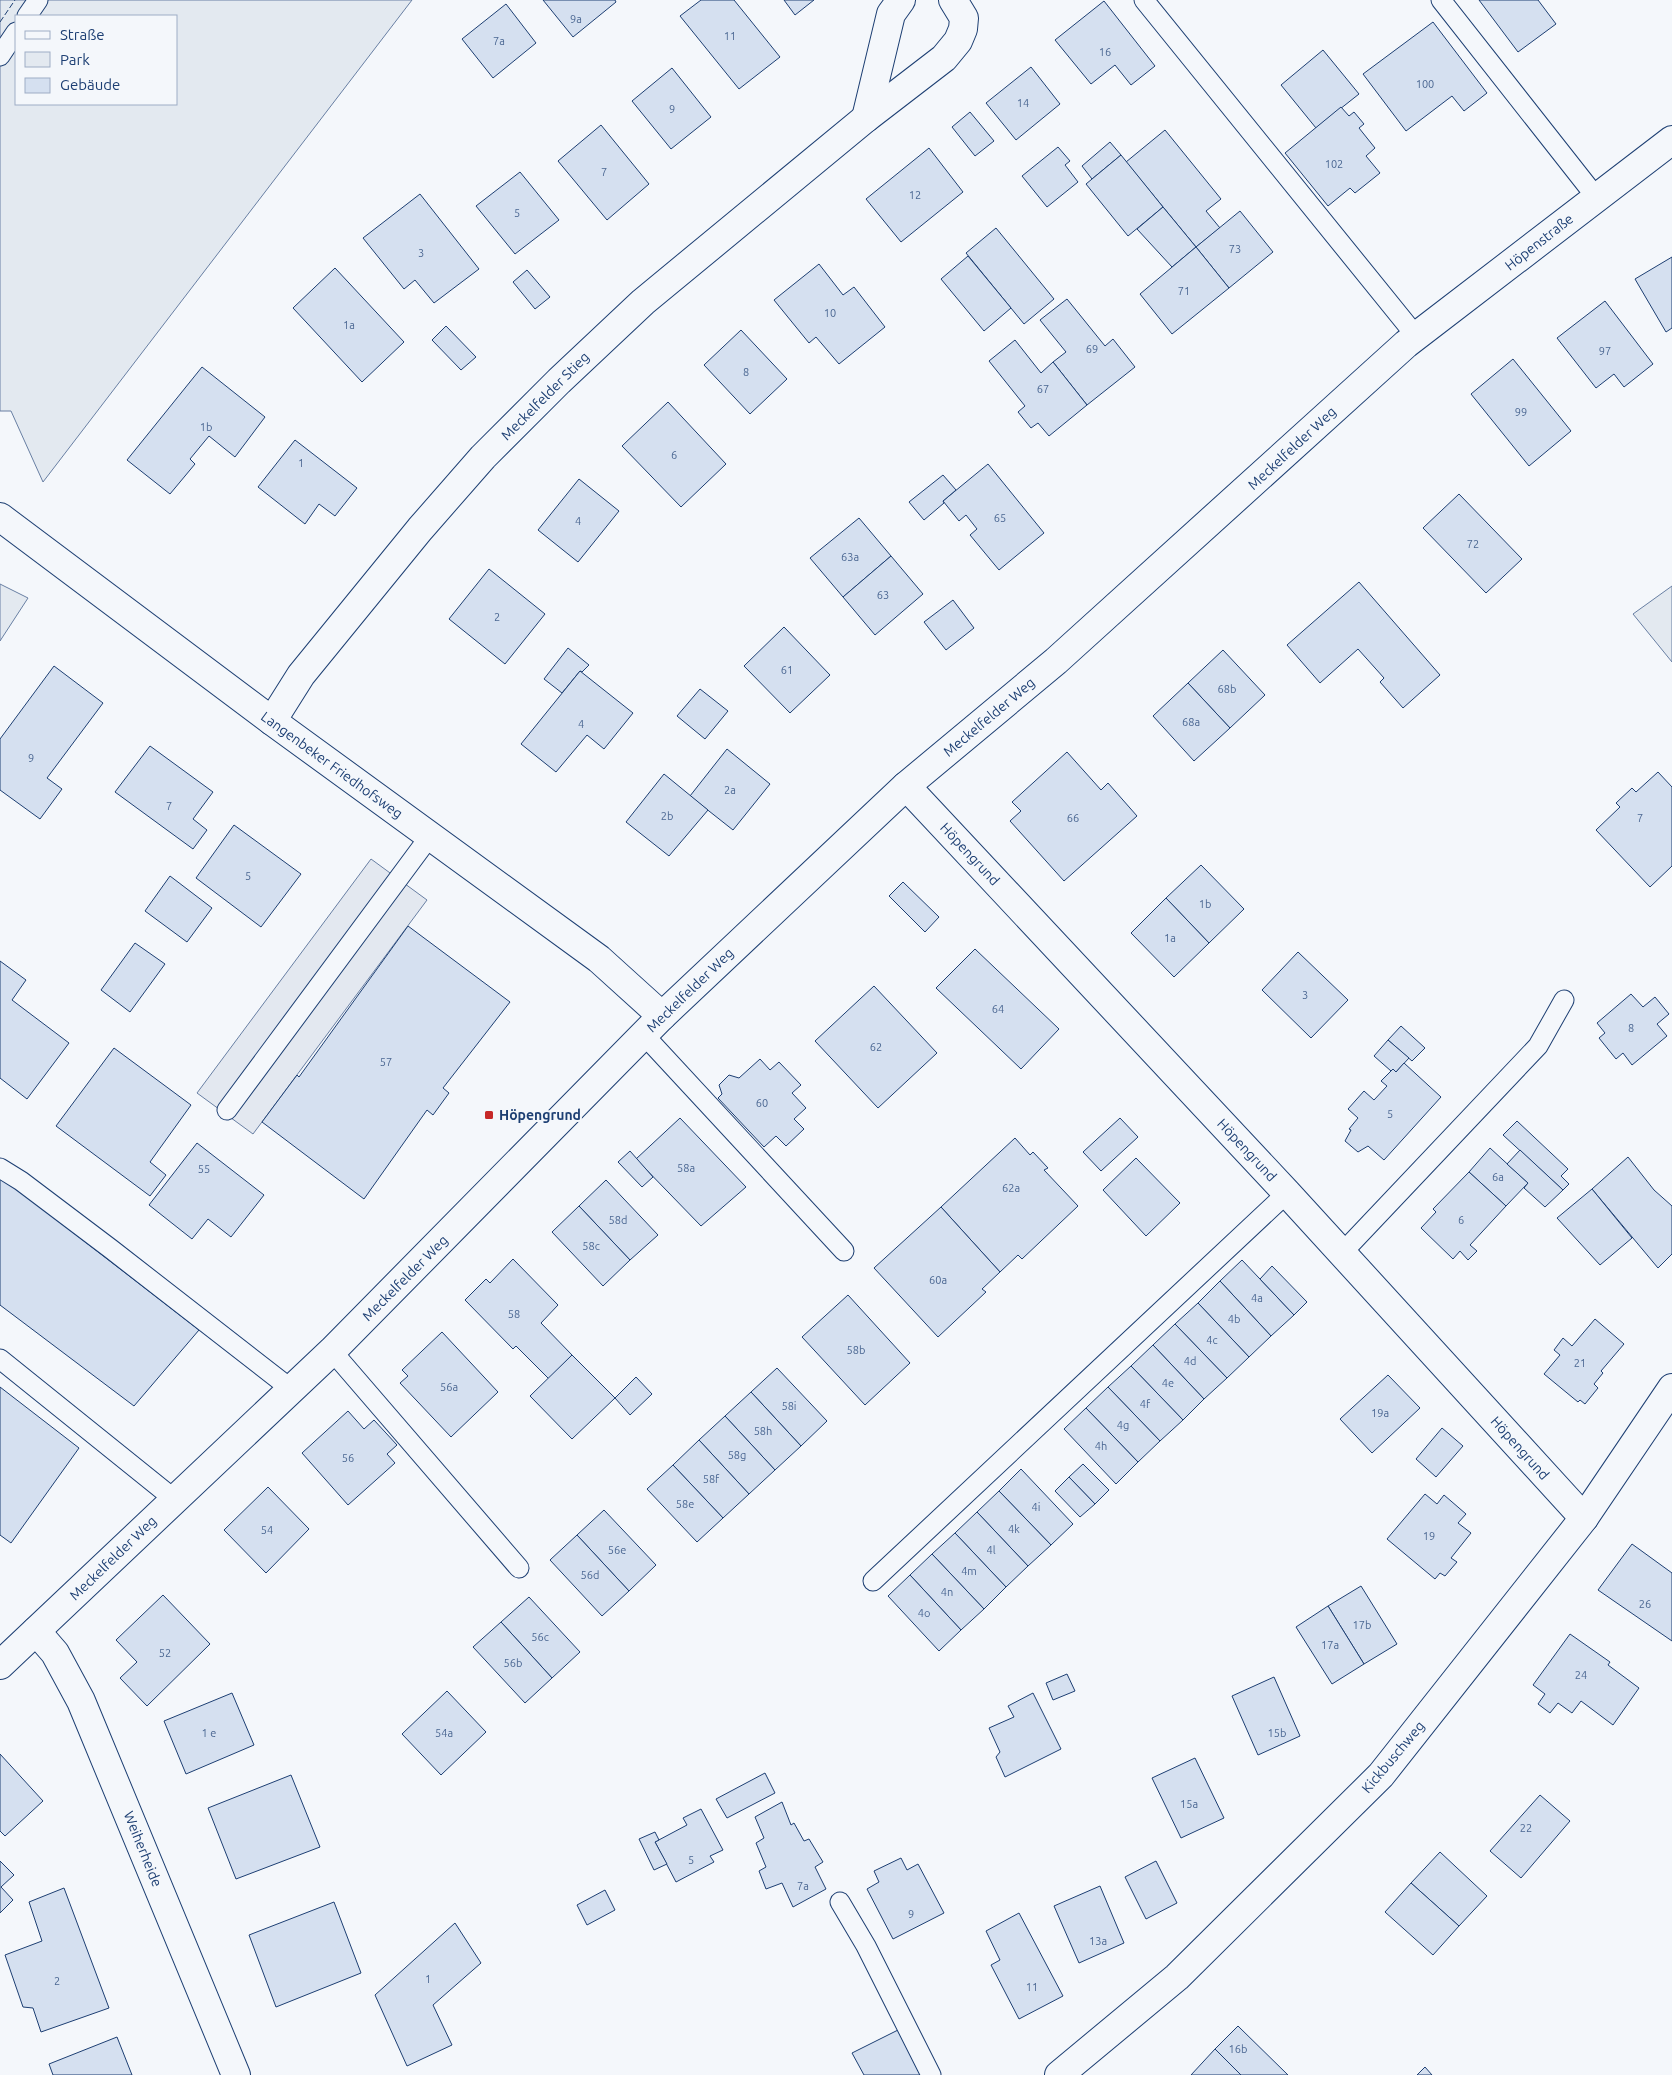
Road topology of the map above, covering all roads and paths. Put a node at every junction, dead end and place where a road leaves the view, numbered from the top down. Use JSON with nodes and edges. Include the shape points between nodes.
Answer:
{"nodes":[{"id":1,"x":38,"y":0,"type":"edge"},
{"id":2,"x":901,"y":0,"type":"edge"},
{"id":3,"x":953,"y":0,"type":"edge"},
{"id":4,"x":1144,"y":0,"type":"edge"},
{"id":5,"x":1442,"y":0,"type":"edge"},
{"id":6,"x":28,"y":15,"type":"edge"},
{"id":7,"x":15,"y":34,"type":"edge"},
{"id":8,"x":0,"y":56,"type":"edge"},
{"id":9,"x":866,"y":118,"type":"junction"},
{"id":10,"x":1672,"y":140,"type":"edge"},
{"id":11,"x":1596,"y":198,"type":"junction"},
{"id":12,"x":1411,"y":340,"type":"junction"},
{"id":13,"x":0,"y":517,"type":"edge"},
{"id":14,"x":272,"y":721,"type":"junction"},
{"id":15,"x":906,"y":786,"type":"junction"},
{"id":16,"x":430,"y":836,"type":"junction"},
{"id":17,"x":1564,"y":1000,"type":"dead end"},
{"id":18,"x":653,"y":1025,"type":"junction"},
{"id":19,"x":227,"y":1110,"type":"dead end"},
{"id":20,"x":0,"y":1168,"type":"edge"},
{"id":21,"x":1287,"y":1193,"type":"junction"},
{"id":22,"x":844,"y":1251,"type":"dead end"},
{"id":23,"x":1342,"y":1253,"type":"junction"},
{"id":24,"x":332,"y":1351,"type":"junction"},
{"id":25,"x":0,"y":1359,"type":"edge"},
{"id":26,"x":1672,"y":1388,"type":"edge"},
{"id":27,"x":291,"y":1389,"type":"junction"},
{"id":28,"x":174,"y":1499,"type":"junction"},
{"id":29,"x":1584,"y":1518,"type":"junction"},
{"id":30,"x":519,"y":1568,"type":"dead end"},
{"id":31,"x":873,"y":1581,"type":"dead end"},
{"id":32,"x":36,"y":1631,"type":"junction"},
{"id":33,"x":0,"y":1665,"type":"edge"},
{"id":34,"x":840,"y":1902,"type":"dead end"},
{"id":35,"x":236,"y":2075,"type":"edge"},
{"id":36,"x":931,"y":2075,"type":"edge"},
{"id":37,"x":1059,"y":2075,"type":"edge"}],
"edges":[{"from":1,"to":6,"type":"lane"},
{"from":2,"to":9,"type":"street","via":[[891,14]]},
{"from":3,"to":9,"type":"street","name":"Meckelfelder Stieg","via":[[964,18],[958,41],[944,58]]},
{"from":4,"to":12,"type":"lane"},
{"from":5,"to":11,"type":"lane"},
{"from":7,"to":8,"type":"lane"},
{"from":9,"to":14,"type":"street","name":"Meckelfelder Stieg","via":[[643,302],[483,457],[302,675]]},
{"from":10,"to":11,"type":"street","name":"Höpenstraße"},
{"from":11,"to":12,"type":"street","name":"Höpenstraße"},
{"from":12,"to":15,"type":"street","name":"Meckelfelder Weg","via":[[1056,661]]},
{"from":13,"to":14,"type":"street","name":"Langenbeker Friedhofsweg"},
{"from":14,"to":16,"type":"street","name":"Langenbeker Friedhofsweg"},
{"from":15,"to":18,"type":"street","name":"Meckelfelder Weg"},
{"from":15,"to":21,"type":"street","name":"Höpengrund"},
{"from":16,"to":18,"type":"street","name":"Langenbeker Friedhofsweg","via":[[600,959]]},
{"from":16,"to":19,"type":"lane"},
{"from":17,"to":23,"type":"lane","via":[[1538,1046]]},
{"from":18,"to":22,"type":"lane"},
{"from":18,"to":24,"type":"street","name":"Meckelfelder Weg"},
{"from":20,"to":27,"type":"lane","via":[[112,1248]]},
{"from":21,"to":23,"type":"street","name":"Höpengrund"},
{"from":21,"to":31,"type":"lane"},
{"from":23,"to":29,"type":"street","name":"Höpengrund"},
{"from":24,"to":27,"type":"street","name":"Meckelfelder Weg"},
{"from":24,"to":30,"type":"lane"},
{"from":25,"to":28,"type":"lane"},
{"from":26,"to":29,"type":"street","name":"Kickbuschweg"},
{"from":27,"to":28,"type":"street","name":"Meckelfelder Weg"},
{"from":28,"to":32,"type":"street","name":"Meckelfelder Weg"},
{"from":29,"to":37,"type":"street","name":"Kickbuschweg","via":[[1381,1775],[1177,1977]]},
{"from":32,"to":33,"type":"street","name":"Meckelfelder Weg"},
{"from":32,"to":35,"type":"street","name":"Weiherheide","via":[[55,1653],[82,1701]]},
{"from":34,"to":36,"type":"lane","via":[[866,1946]]}]}
